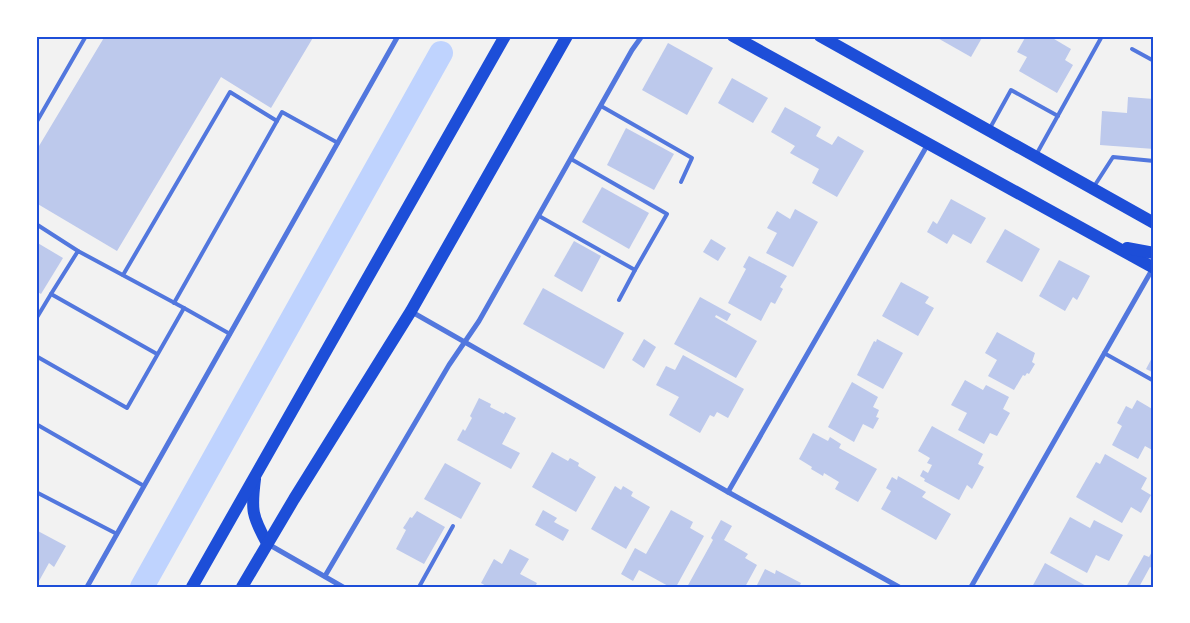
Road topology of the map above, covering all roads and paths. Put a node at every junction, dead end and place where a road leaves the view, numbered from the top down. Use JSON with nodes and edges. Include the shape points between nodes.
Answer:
{"nodes":[{"id":1,"x":86,"y":36,"type":"edge"},
{"id":2,"x":398,"y":36,"type":"edge"},
{"id":3,"x":504,"y":36,"type":"edge"},
{"id":4,"x":567,"y":36,"type":"edge"},
{"id":5,"x":642,"y":36,"type":"edge"},
{"id":6,"x":733,"y":36,"type":"edge"},
{"id":7,"x":820,"y":36,"type":"edge"},
{"id":8,"x":1097,"y":36,"type":"edge"},
{"id":9,"x":1132,"y":49,"type":"dead end"},
{"id":10,"x":1154,"y":61,"type":"edge"},
{"id":11,"x":601,"y":106,"type":"junction"},
{"id":12,"x":1058,"y":116,"type":"junction"},
{"id":13,"x":277,"y":120,"type":"junction"},
{"id":14,"x":36,"y":123,"type":"edge"},
{"id":15,"x":989,"y":130,"type":"junction"},
{"id":16,"x":338,"y":143,"type":"junction"},
{"id":17,"x":928,"y":144,"type":"junction"},
{"id":18,"x":1035,"y":156,"type":"junction"},
{"id":19,"x":571,"y":159,"type":"junction"},
{"id":20,"x":1154,"y":161,"type":"edge"},
{"id":21,"x":681,"y":182,"type":"dead end"},
{"id":22,"x":1093,"y":189,"type":"junction"},
{"id":23,"x":539,"y":216,"type":"junction"},
{"id":24,"x":1154,"y":223,"type":"edge"},
{"id":25,"x":36,"y":224,"type":"edge"},
{"id":26,"x":1112,"y":244,"type":"junction"},
{"id":27,"x":78,"y":251,"type":"junction"},
{"id":28,"x":1154,"y":254,"type":"edge"},
{"id":29,"x":1154,"y":268,"type":"edge"},
{"id":30,"x":636,"y":270,"type":"junction"},
{"id":31,"x":123,"y":275,"type":"junction"},
{"id":32,"x":51,"y":294,"type":"junction"},
{"id":33,"x":619,"y":300,"type":"dead end"},
{"id":34,"x":174,"y":302,"type":"junction"},
{"id":35,"x":184,"y":308,"type":"junction"},
{"id":36,"x":411,"y":311,"type":"junction"},
{"id":37,"x":36,"y":319,"type":"edge"},
{"id":38,"x":230,"y":334,"type":"junction"},
{"id":39,"x":465,"y":342,"type":"junction"},
{"id":40,"x":157,"y":354,"type":"junction"},
{"id":41,"x":1104,"y":354,"type":"junction"},
{"id":42,"x":36,"y":356,"type":"edge"},
{"id":43,"x":1154,"y":381,"type":"edge"},
{"id":44,"x":36,"y":424,"type":"edge"},
{"id":45,"x":256,"y":472,"type":"junction"},
{"id":46,"x":144,"y":486,"type":"junction"},
{"id":47,"x":36,"y":492,"type":"edge"},
{"id":48,"x":728,"y":492,"type":"junction"},
{"id":49,"x":453,"y":526,"type":"dead end"},
{"id":50,"x":117,"y":534,"type":"junction"},
{"id":51,"x":267,"y":543,"type":"junction"},
{"id":52,"x":325,"y":576,"type":"junction"},
{"id":53,"x":87,"y":587,"type":"edge"},
{"id":54,"x":192,"y":587,"type":"edge"},
{"id":55,"x":242,"y":587,"type":"edge"},
{"id":56,"x":343,"y":587,"type":"edge"},
{"id":57,"x":419,"y":587,"type":"edge"},
{"id":58,"x":899,"y":587,"type":"edge"},
{"id":59,"x":971,"y":587,"type":"edge"}],
"edges":[{"from":1,"to":14,"type":"lane"},
{"from":2,"to":16,"type":"street"},
{"from":3,"to":45,"type":"main road"},
{"from":4,"to":36,"type":"main road"},
{"from":5,"to":11,"type":"street"},
{"from":6,"to":17,"type":"main road"},
{"from":7,"to":15,"type":"main road"},
{"from":8,"to":12,"type":"lane","via":[[1101,38]]},
{"from":9,"to":10,"type":"lane"},
{"from":11,"to":19,"type":"street"},
{"from":11,"to":21,"type":"lane","via":[[692,158]]},
{"from":12,"to":15,"type":"lane","via":[[1011,90]]},
{"from":12,"to":18,"type":"lane"},
{"from":13,"to":16,"type":"lane","via":[[282,112]]},
{"from":13,"to":31,"type":"lane","via":[[230,92]]},
{"from":13,"to":34,"type":"lane"},
{"from":15,"to":18,"type":"main road"},
{"from":16,"to":38,"type":"street"},
{"from":17,"to":26,"type":"main road"},
{"from":17,"to":48,"type":"street"},
{"from":18,"to":22,"type":"main road"},
{"from":19,"to":23,"type":"street"},
{"from":19,"to":30,"type":"lane","via":[[666,214]]},
{"from":20,"to":22,"type":"lane","via":[[1113,156]]},
{"from":22,"to":24,"type":"main road"},
{"from":23,"to":30,"type":"lane"},
{"from":23,"to":39,"type":"street"},
{"from":25,"to":27,"type":"lane"},
{"from":26,"to":28,"type":"main road"},
{"from":26,"to":29,"type":"main road"},
{"from":27,"to":31,"type":"lane"},
{"from":27,"to":32,"type":"lane"},
{"from":29,"to":41,"type":"street"},
{"from":30,"to":33,"type":"lane"},
{"from":31,"to":34,"type":"lane"},
{"from":32,"to":37,"type":"lane"},
{"from":32,"to":40,"type":"lane"},
{"from":34,"to":35,"type":"lane"},
{"from":35,"to":38,"type":"lane"},
{"from":35,"to":40,"type":"lane"},
{"from":36,"to":39,"type":"street"},
{"from":36,"to":51,"type":"main road"},
{"from":38,"to":46,"type":"street"},
{"from":39,"to":48,"type":"street"},
{"from":39,"to":52,"type":"street"},
{"from":40,"to":42,"type":"lane","via":[[127,408]]},
{"from":41,"to":43,"type":"lane"},
{"from":41,"to":59,"type":"street"},
{"from":44,"to":46,"type":"lane"},
{"from":45,"to":51,"type":"main road","via":[[252,503],[256,523]]},
{"from":45,"to":54,"type":"main road"},
{"from":46,"to":50,"type":"street"},
{"from":47,"to":50,"type":"lane"},
{"from":48,"to":58,"type":"street"},
{"from":49,"to":57,"type":"lane"},
{"from":50,"to":53,"type":"street"},
{"from":51,"to":52,"type":"street"},
{"from":51,"to":55,"type":"main road"},
{"from":52,"to":56,"type":"street"}]}
